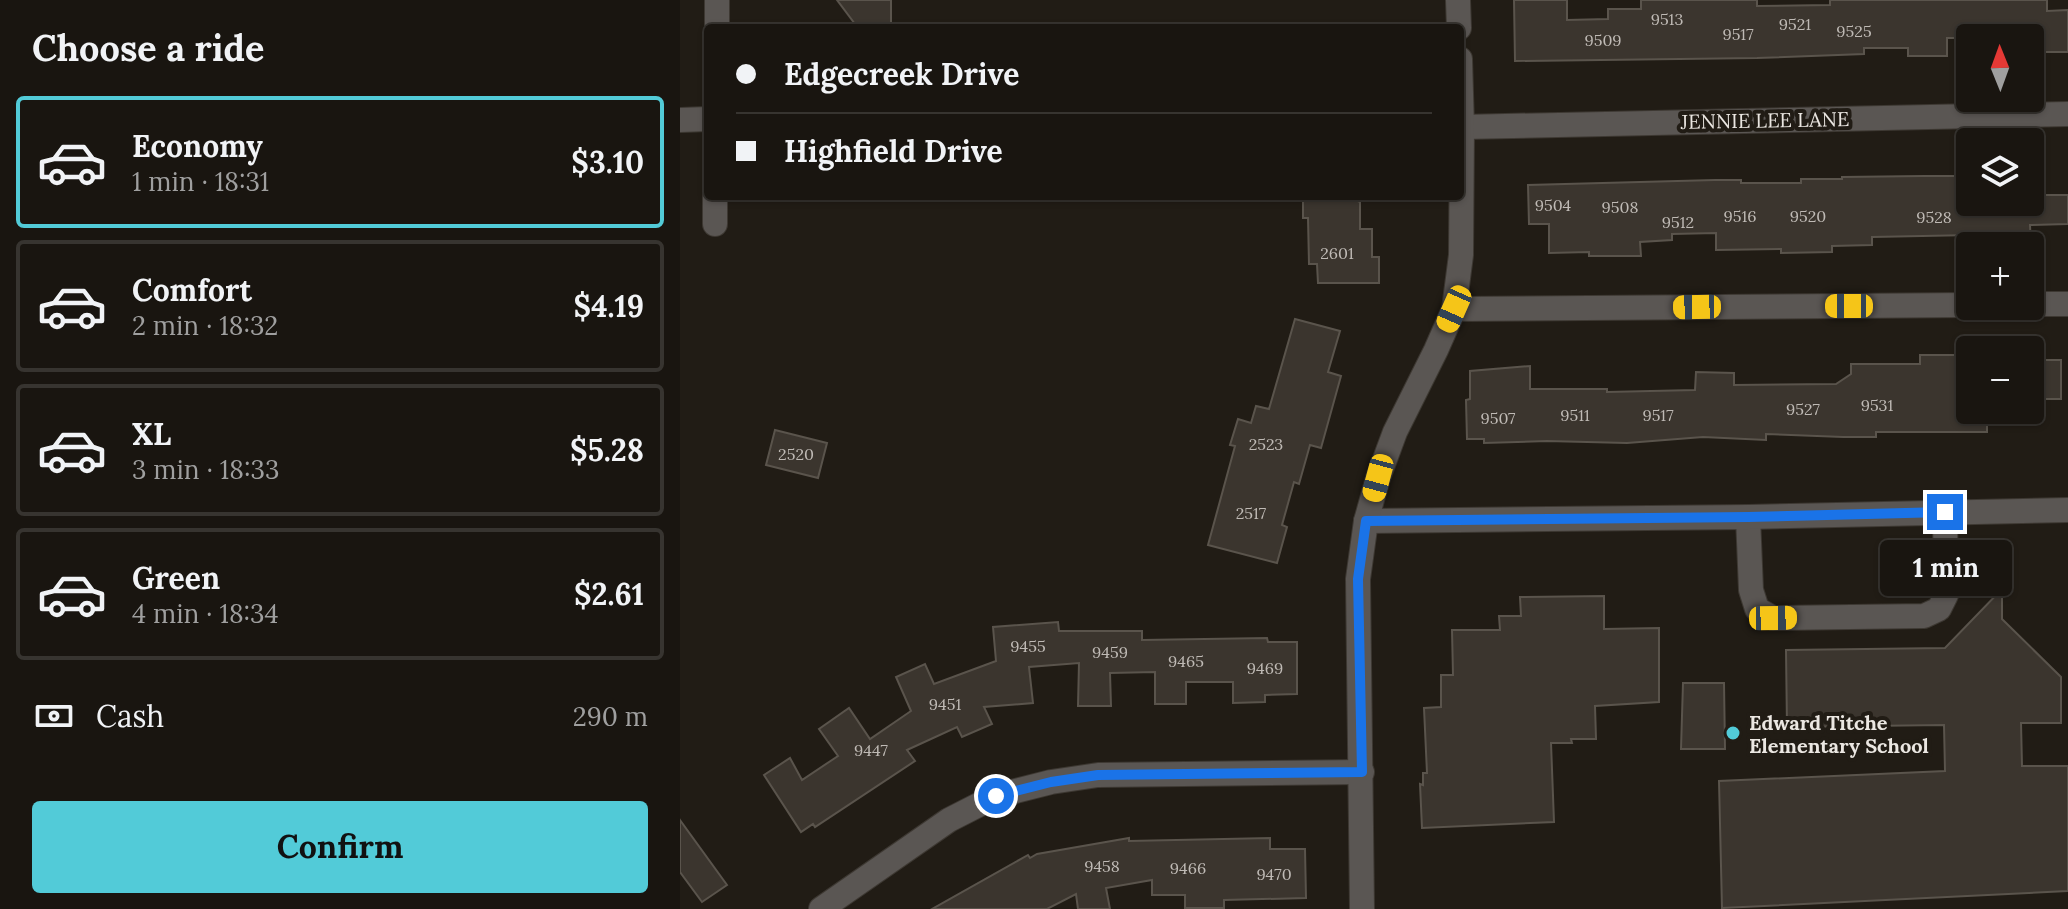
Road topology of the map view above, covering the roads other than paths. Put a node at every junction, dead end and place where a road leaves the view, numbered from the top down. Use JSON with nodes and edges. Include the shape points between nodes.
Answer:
{"nodes":[{"id":1,"x":717,"y":0,"type":"edge"},
{"id":2,"x":1458,"y":0,"type":"edge"},
{"id":3,"x":717,"y":24,"type":"edge"},
{"id":4,"x":1459,"y":24,"type":"edge"},
{"id":5,"x":2068,"y":114,"type":"edge"},
{"id":6,"x":704,"y":119,"type":"edge"},
{"id":7,"x":680,"y":120,"type":"edge"},
{"id":8,"x":1464,"y":127,"type":"edge"},
{"id":9,"x":715,"y":200,"type":"edge"},
{"id":10,"x":1461,"y":200,"type":"edge"},
{"id":11,"x":715,"y":224,"type":"dead end"},
{"id":12,"x":2044,"y":304,"type":"edge"},
{"id":13,"x":2068,"y":304,"type":"edge"},
{"id":14,"x":1956,"y":305,"type":"edge"},
{"id":15,"x":1454,"y":309,"type":"junction"},
{"id":16,"x":2068,"y":510,"type":"edge"},
{"id":17,"x":1945,"y":512,"type":"junction"},
{"id":18,"x":1748,"y":517,"type":"junction"},
{"id":19,"x":1366,"y":521,"type":"junction"},
{"id":20,"x":1362,"y":772,"type":"junction"},
{"id":21,"x":821,"y":909,"type":"edge"},
{"id":22,"x":1362,"y":909,"type":"edge"}],
"edges":[{"from":1,"to":3,"type":"street"},
{"from":2,"to":4,"type":"street"},
{"from":5,"to":8,"type":"street","name":"JENNIE LEE LANE"},
{"from":6,"to":7,"type":"street"},
{"from":9,"to":11,"type":"street"},
{"from":10,"to":15,"type":"street"},
{"from":12,"to":13,"type":"street"},
{"from":14,"to":15,"type":"street"},
{"from":15,"to":19,"type":"street","via":[[1395,432]]},
{"from":16,"to":17,"type":"street"},
{"from":17,"to":18,"type":"street"},
{"from":17,"to":18,"type":"street","via":[[1946,595],[1939,609],[1924,616],[1773,618],[1757,609],[1751,590]]},
{"from":18,"to":19,"type":"street"},
{"from":19,"to":20,"type":"street","via":[[1358,579]]},
{"from":20,"to":21,"type":"street","via":[[1098,775],[1051,782],[996,796],[949,820]]},
{"from":20,"to":22,"type":"street"}]}
